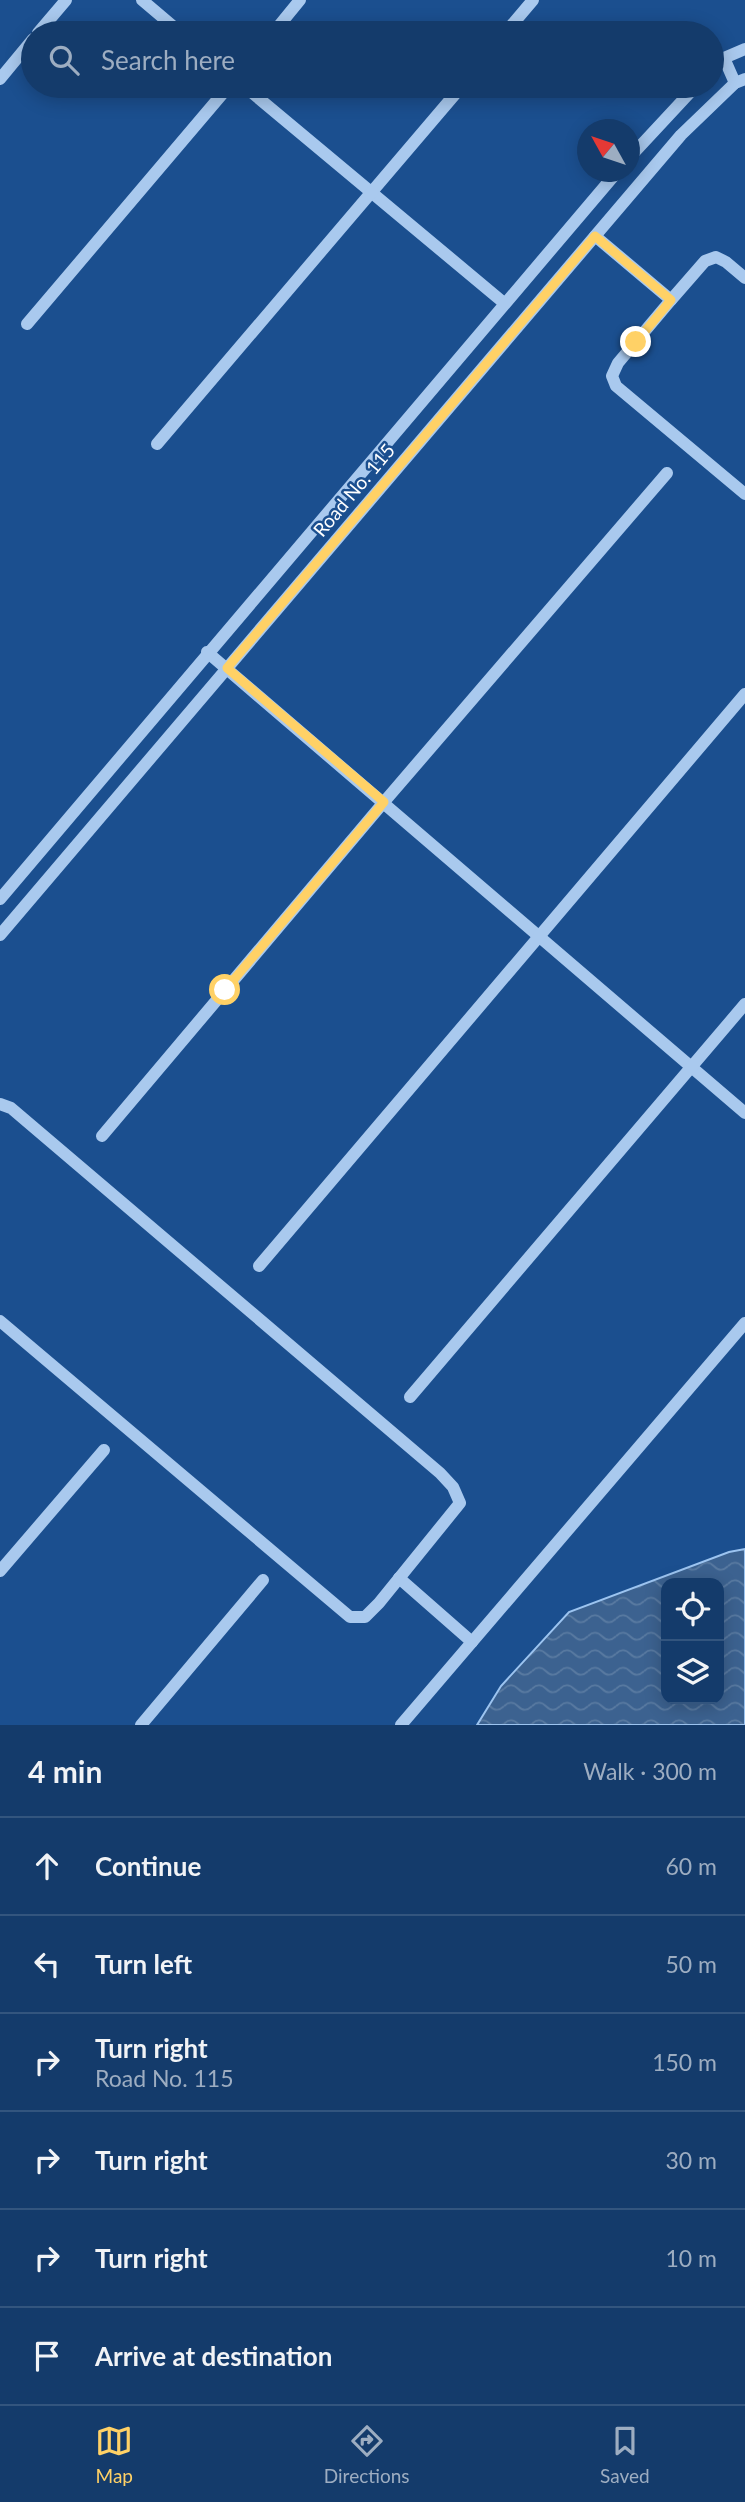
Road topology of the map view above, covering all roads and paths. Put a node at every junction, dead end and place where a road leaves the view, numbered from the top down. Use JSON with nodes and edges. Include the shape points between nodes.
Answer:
{"nodes":[{"id":1,"x":66,"y":0,"type":"edge"},
{"id":2,"x":142,"y":0,"type":"edge"},
{"id":3,"x":300,"y":0,"type":"edge"},
{"id":4,"x":533,"y":0,"type":"edge"},
{"id":5,"x":48,"y":21,"type":"edge"},
{"id":6,"x":167,"y":21,"type":"edge"},
{"id":7,"x":283,"y":21,"type":"edge"},
{"id":8,"x":515,"y":21,"type":"edge"},
{"id":9,"x":745,"y":49,"type":"edge"},
{"id":10,"x":21,"y":54,"type":"edge"},
{"id":11,"x":724,"y":58,"type":"joint"},
{"id":12,"x":0,"y":79,"type":"edge"},
{"id":13,"x":740,"y":81,"type":"edge"},
{"id":14,"x":724,"y":96,"type":"edge"},
{"id":15,"x":219,"y":98,"type":"edge"},
{"id":16,"x":259,"y":98,"type":"edge"},
{"id":17,"x":452,"y":98,"type":"edge"},
{"id":18,"x":684,"y":98,"type":"edge"},
{"id":19,"x":721,"y":98,"type":"edge"},
{"id":20,"x":640,"y":145,"type":"edge"},
{"id":21,"x":608,"y":182,"type":"edge"},
{"id":22,"x":374,"y":192,"type":"junction"},
{"id":23,"x":595,"y":236,"type":"junction"},
{"id":24,"x":745,"y":278,"type":"edge"},
{"id":25,"x":671,"y":300,"type":"junction"},
{"id":26,"x":504,"y":303,"type":"junction"},
{"id":27,"x":27,"y":324,"type":"dead end"},
{"id":28,"x":157,"y":444,"type":"dead end"},
{"id":29,"x":667,"y":473,"type":"dead end"},
{"id":30,"x":745,"y":495,"type":"edge"},
{"id":31,"x":207,"y":652,"type":"junction"},
{"id":32,"x":227,"y":668,"type":"junction"},
{"id":33,"x":745,"y":694,"type":"edge"},
{"id":34,"x":384,"y":802,"type":"junction"},
{"id":35,"x":0,"y":899,"type":"edge"},
{"id":36,"x":0,"y":935,"type":"edge"},
{"id":37,"x":540,"y":936,"type":"junction"},
{"id":38,"x":745,"y":1004,"type":"edge"},
{"id":39,"x":693,"y":1066,"type":"junction"},
{"id":40,"x":0,"y":1104,"type":"edge"},
{"id":41,"x":745,"y":1113,"type":"edge"},
{"id":42,"x":102,"y":1136,"type":"dead end"},
{"id":43,"x":259,"y":1266,"type":"dead end"},
{"id":44,"x":0,"y":1321,"type":"edge"},
{"id":45,"x":745,"y":1323,"type":"edge"},
{"id":46,"x":410,"y":1397,"type":"dead end"},
{"id":47,"x":104,"y":1450,"type":"dead end"},
{"id":48,"x":0,"y":1571,"type":"edge"},
{"id":49,"x":400,"y":1578,"type":"junction"},
{"id":50,"x":263,"y":1580,"type":"dead end"},
{"id":51,"x":472,"y":1642,"type":"junction"},
{"id":52,"x":141,"y":1725,"type":"edge"},
{"id":53,"x":401,"y":1725,"type":"edge"}],
"edges":[{"from":1,"to":5,"type":"street"},
{"from":2,"to":6,"type":"street"},
{"from":3,"to":7,"type":"street"},
{"from":4,"to":8,"type":"street"},
{"from":9,"to":11,"type":"street"},
{"from":10,"to":12,"type":"street"},
{"from":11,"to":13,"type":"street"},
{"from":13,"to":14,"type":"street","name":"Road No. 115"},
{"from":15,"to":27,"type":"street"},
{"from":16,"to":22,"type":"street"},
{"from":17,"to":22,"type":"street"},
{"from":18,"to":20,"type":"street"},
{"from":19,"to":23,"type":"street","name":"Road No. 115","via":[[681,135]]},
{"from":21,"to":26,"type":"street","name":"Road No. 115"},
{"from":22,"to":26,"type":"street"},
{"from":22,"to":28,"type":"street"},
{"from":23,"to":25,"type":"street"},
{"from":23,"to":32,"type":"street","name":"Road No. 115"},
{"from":24,"to":25,"type":"street","via":[[716,257],[705,261]]},
{"from":25,"to":30,"type":"street","via":[[612,376],[617,386]]},
{"from":26,"to":31,"type":"street","name":"Road No. 115"},
{"from":29,"to":34,"type":"street"},
{"from":31,"to":32,"type":"street"},
{"from":31,"to":35,"type":"street","name":"Road No. 115"},
{"from":32,"to":34,"type":"street"},
{"from":32,"to":36,"type":"street","name":"Road No. 115"},
{"from":33,"to":37,"type":"street"},
{"from":34,"to":37,"type":"street"},
{"from":34,"to":42,"type":"street"},
{"from":37,"to":39,"type":"street"},
{"from":37,"to":43,"type":"street"},
{"from":38,"to":39,"type":"street"},
{"from":39,"to":41,"type":"street"},
{"from":39,"to":46,"type":"street"},
{"from":40,"to":49,"type":"street","via":[[12,1108],[453,1487],[460,1503]]},
{"from":44,"to":49,"type":"street","via":[[350,1617],[365,1617]]},
{"from":45,"to":51,"type":"street"},
{"from":47,"to":48,"type":"street"},
{"from":49,"to":51,"type":"street"},
{"from":50,"to":52,"type":"street"},
{"from":51,"to":53,"type":"street"}]}
